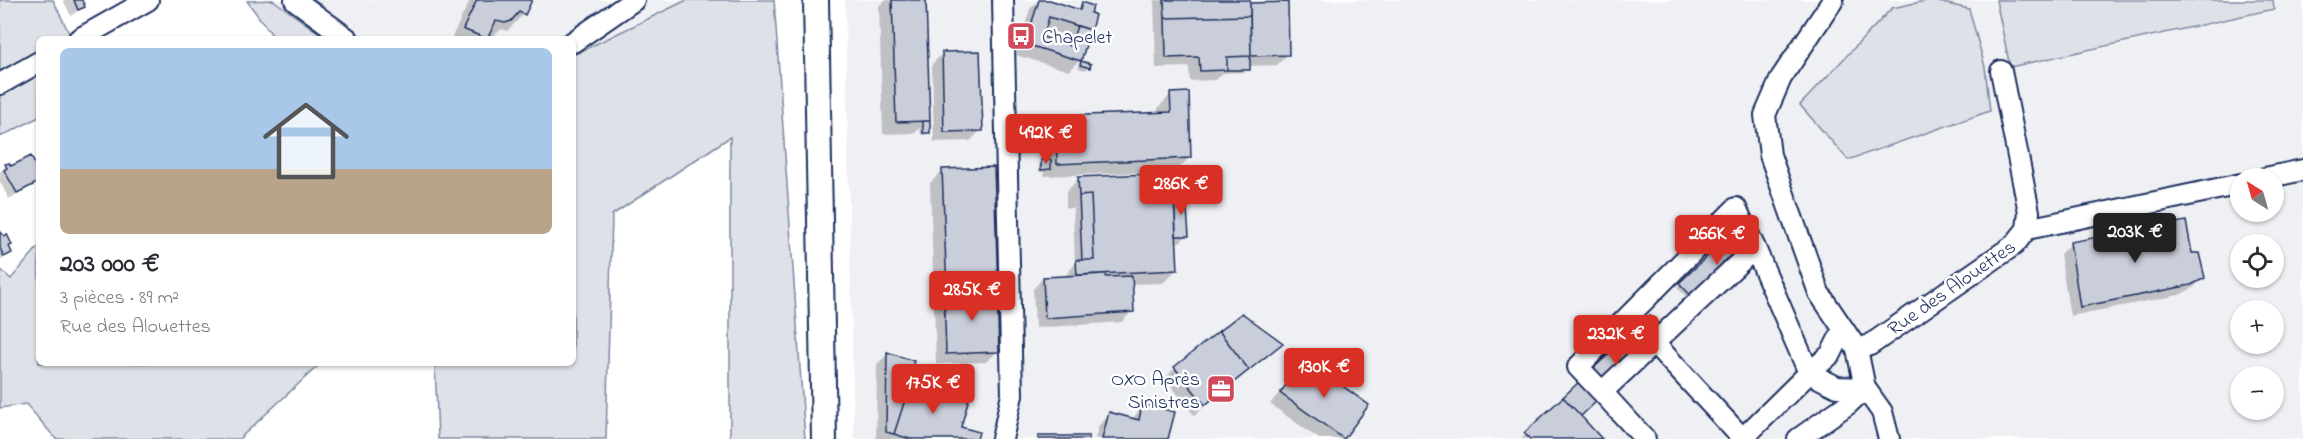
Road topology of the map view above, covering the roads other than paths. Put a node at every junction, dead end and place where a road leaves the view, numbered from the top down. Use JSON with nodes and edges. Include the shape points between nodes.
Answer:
{"nodes":[{"id":1,"x":148,"y":0,"type":"edge"},
{"id":2,"x":294,"y":0,"type":"edge"},
{"id":3,"x":634,"y":0,"type":"edge"},
{"id":4,"x":1003,"y":0,"type":"edge"},
{"id":5,"x":1833,"y":0,"type":"edge"},
{"id":6,"x":816,"y":2,"type":"edge"},
{"id":7,"x":84,"y":36,"type":"edge"},
{"id":8,"x":344,"y":36,"type":"edge"},
{"id":9,"x":576,"y":40,"type":"edge"},
{"id":10,"x":36,"y":64,"type":"edge"},
{"id":11,"x":2001,"y":71,"type":"dead end"},
{"id":12,"x":0,"y":84,"type":"edge"},
{"id":13,"x":2303,"y":170,"type":"edge"},
{"id":14,"x":2284,"y":174,"type":"edge"},
{"id":15,"x":2230,"y":186,"type":"edge"},
{"id":16,"x":2027,"y":229,"type":"junction"},
{"id":17,"x":1755,"y":248,"type":"junction"},
{"id":18,"x":1843,"y":330,"type":"junction"},
{"id":19,"x":1654,"y":343,"type":"junction"},
{"id":20,"x":1857,"y":349,"type":"junction"},
{"id":21,"x":1809,"y":373,"type":"junction"},
{"id":22,"x":1865,"y":388,"type":"junction"},
{"id":23,"x":1602,"y":392,"type":"junction"},
{"id":24,"x":824,"y":439,"type":"edge"},
{"id":25,"x":1002,"y":439,"type":"edge"},
{"id":26,"x":1646,"y":439,"type":"edge"},
{"id":27,"x":1743,"y":439,"type":"edge"},
{"id":28,"x":1798,"y":439,"type":"edge"},
{"id":29,"x":1889,"y":439,"type":"edge"}],
"edges":[{"from":1,"to":7,"type":"street"},
{"from":2,"to":8,"type":"street"},
{"from":3,"to":9,"type":"street"},
{"from":4,"to":25,"type":"street","via":[[1012,395]]},
{"from":5,"to":18,"type":"street","via":[[1781,78],[1765,114],[1770,155],[1819,293]]},
{"from":6,"to":24,"type":"main road"},
{"from":10,"to":12,"type":"street"},
{"from":11,"to":16,"type":"street","name":"Rue des Alouettes","via":[[2029,212]]},
{"from":13,"to":14,"type":"street"},
{"from":15,"to":16,"type":"street"},
{"from":16,"to":20,"type":"street","name":"Rue des Alouettes","via":[[2014,245],[1870,345]]},
{"from":17,"to":19,"type":"street"},
{"from":17,"to":21,"type":"street"},
{"from":17,"to":23,"type":"street","via":[[1736,208],[1578,367]]},
{"from":18,"to":20,"type":"street"},
{"from":18,"to":21,"type":"street","via":[[1831,354]]},
{"from":19,"to":23,"type":"street"},
{"from":19,"to":27,"type":"street"},
{"from":20,"to":22,"type":"street"},
{"from":21,"to":22,"type":"street","via":[[1837,387]]},
{"from":21,"to":27,"type":"street"},
{"from":22,"to":28,"type":"street"},
{"from":22,"to":29,"type":"street","via":[[1882,412]]},
{"from":23,"to":26,"type":"street"}]}
